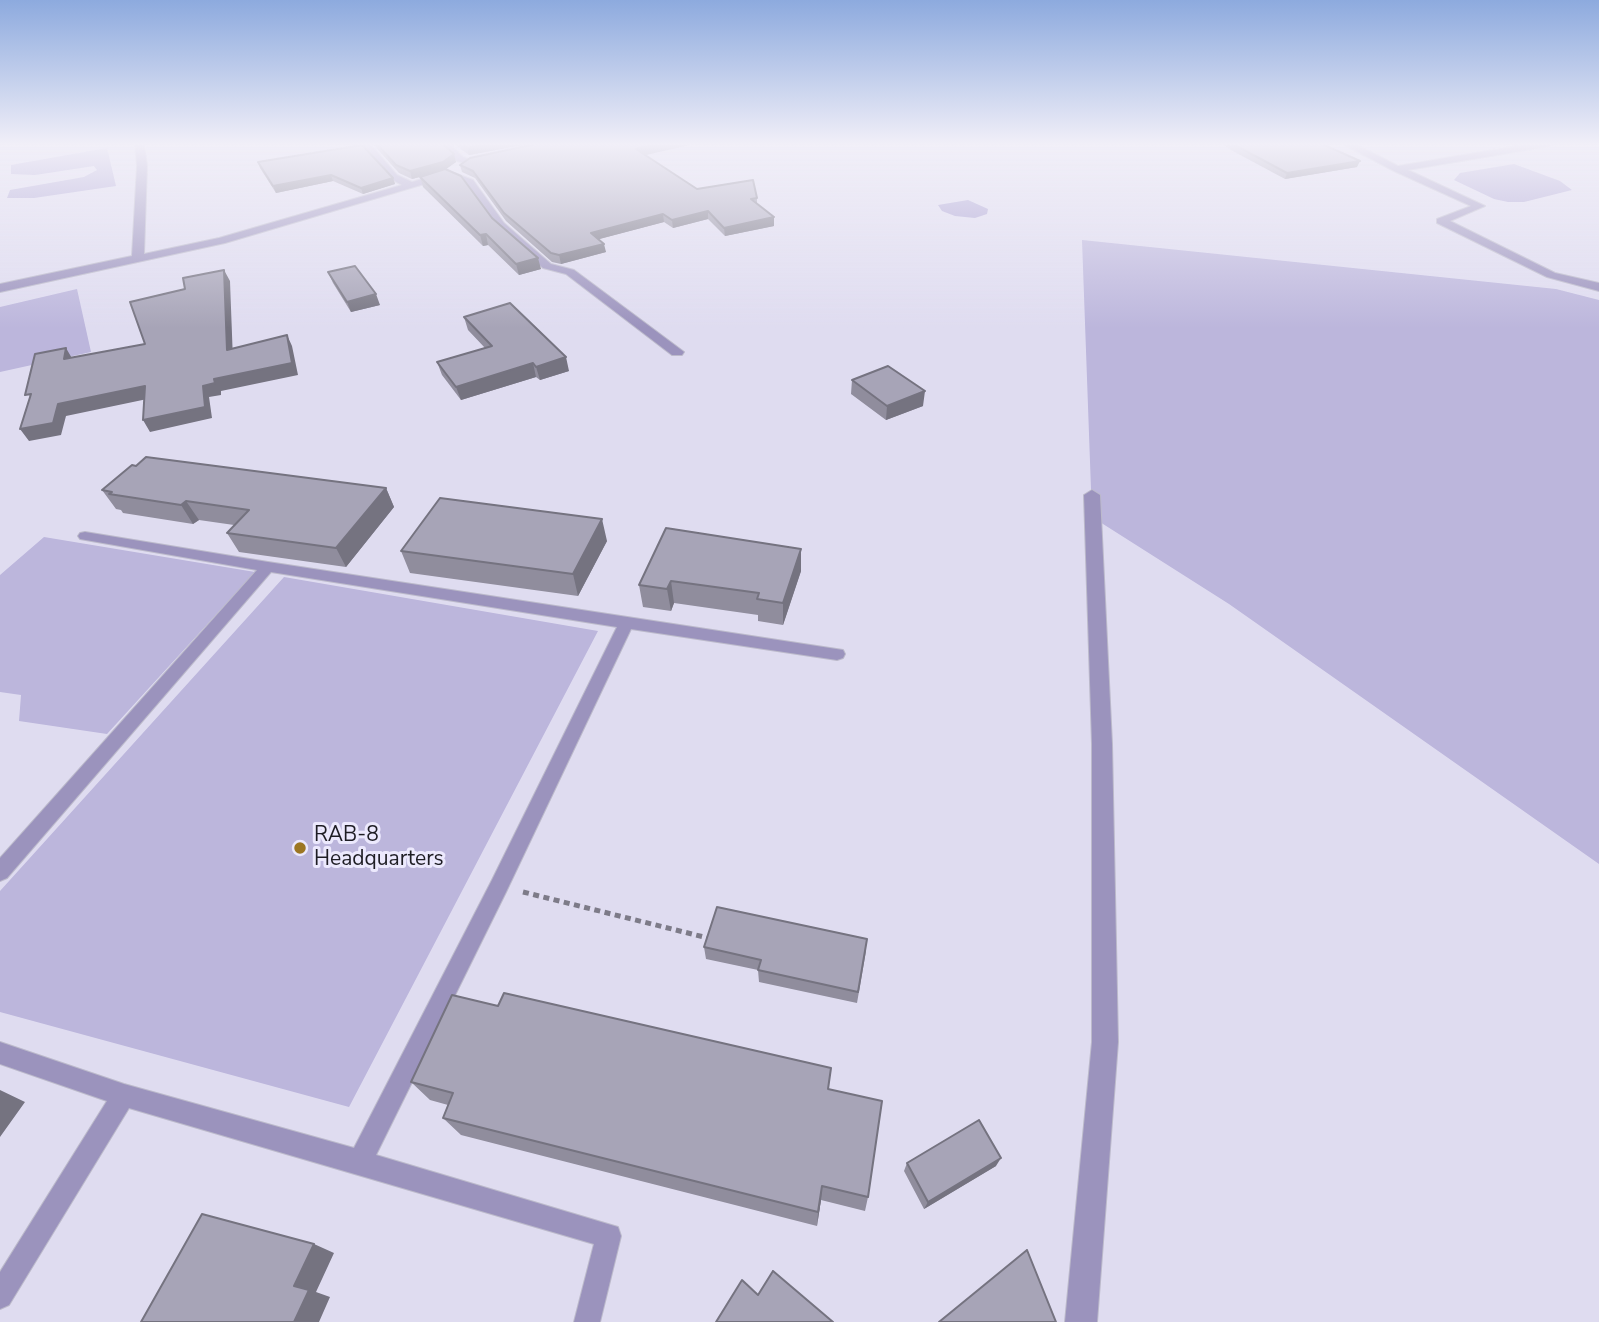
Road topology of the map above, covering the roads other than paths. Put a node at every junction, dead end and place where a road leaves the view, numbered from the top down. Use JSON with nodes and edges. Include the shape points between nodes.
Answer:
{"nodes":[{"id":1,"x":140,"y":205,"type":"edge"},
{"id":2,"x":348,"y":205,"type":"edge"},
{"id":3,"x":486,"y":205,"type":"edge"},
{"id":4,"x":1476,"y":205,"type":"edge"},
{"id":5,"x":138,"y":259,"type":"junction"},
{"id":6,"x":1599,"y":287,"type":"edge"},
{"id":7,"x":0,"y":288,"type":"edge"},
{"id":8,"x":677,"y":352,"type":"dead end"},
{"id":9,"x":1092,"y":495,"type":"dead end"},
{"id":10,"x":85,"y":536,"type":"dead end"},
{"id":11,"x":268,"y":567,"type":"junction"},
{"id":12,"x":625,"y":623,"type":"junction"},
{"id":13,"x":837,"y":654,"type":"dead end"},
{"id":14,"x":0,"y":872,"type":"edge"},
{"id":15,"x":0,"y":1053,"type":"edge"},
{"id":16,"x":124,"y":1095,"type":"junction"},
{"id":17,"x":360,"y":1162,"type":"junction"},
{"id":18,"x":0,"y":1296,"type":"edge"},
{"id":19,"x":587,"y":1322,"type":"edge"},
{"id":20,"x":1081,"y":1322,"type":"edge"}],
"edges":[{"from":1,"to":5,"type":"street"},
{"from":2,"to":5,"type":"street","via":[[257,232]]},
{"from":3,"to":8,"type":"street","via":[[500,225],[547,265],[570,272]]},
{"from":4,"to":6,"type":"street","via":[[1441,221],[1551,275]]},
{"from":5,"to":7,"type":"street"},
{"from":9,"to":20,"type":"street","via":[[1102,744],[1105,1042]]},
{"from":10,"to":11,"type":"lane"},
{"from":11,"to":12,"type":"lane"},
{"from":11,"to":14,"type":"lane"},
{"from":12,"to":13,"type":"lane"},
{"from":12,"to":17,"type":"lane"},
{"from":15,"to":16,"type":"lane"},
{"from":16,"to":17,"type":"lane"},
{"from":16,"to":18,"type":"lane"},
{"from":17,"to":19,"type":"lane","via":[[609,1236]]}]}
